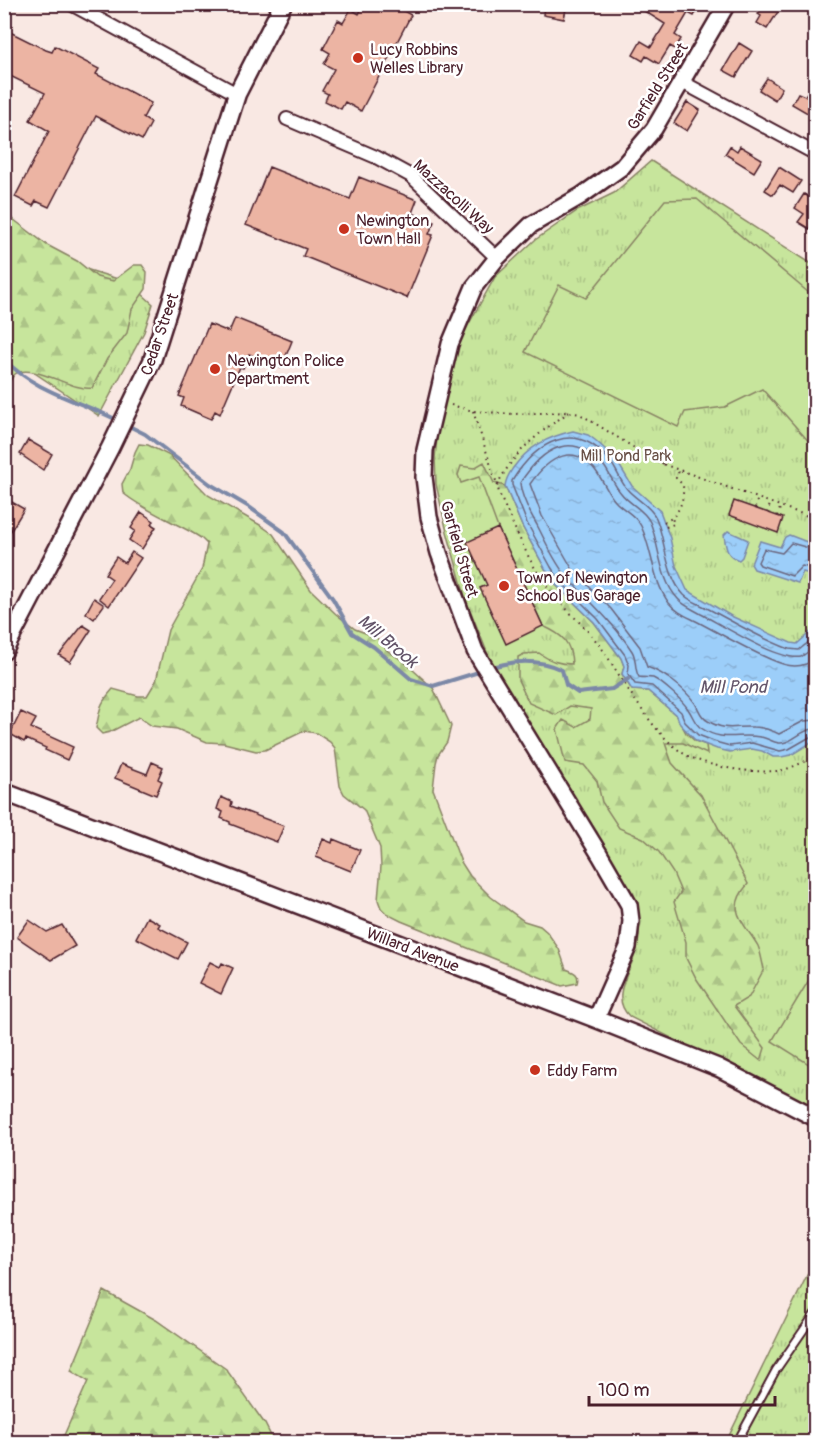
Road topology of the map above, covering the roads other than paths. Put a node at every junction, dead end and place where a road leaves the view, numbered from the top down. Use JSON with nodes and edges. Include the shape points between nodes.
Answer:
{"nodes":[{"id":1,"x":71,"y":4,"type":"edge"},
{"id":2,"x":283,"y":4,"type":"edge"},
{"id":3,"x":727,"y":4,"type":"edge"},
{"id":4,"x":682,"y":82,"type":"junction"},
{"id":5,"x":237,"y":94,"type":"junction"},
{"id":6,"x":287,"y":119,"type":"dead end"},
{"id":7,"x":816,"y":154,"type":"edge"},
{"id":8,"x":497,"y":258,"type":"junction"},
{"id":9,"x":4,"y":651,"type":"edge"},
{"id":10,"x":4,"y":792,"type":"edge"},
{"id":11,"x":596,"y":1019,"type":"junction"},
{"id":12,"x":816,"y":1118,"type":"edge"},
{"id":13,"x":816,"y":1312,"type":"edge"},
{"id":14,"x":737,"y":1443,"type":"edge"}],
"edges":[{"from":1,"to":5,"type":"street"},
{"from":2,"to":5,"type":"main road","name":"Cedar Street"},
{"from":3,"to":4,"type":"street","name":"Garfield Street"},
{"from":4,"to":7,"type":"street"},
{"from":4,"to":8,"type":"street","name":"Garfield Street","via":[[654,129],[622,167],[531,225]]},
{"from":5,"to":9,"type":"main road","name":"Cedar Street","via":[[152,361]]},
{"from":6,"to":8,"type":"street","name":"Mazzacolli Way","via":[[411,176]]},
{"from":8,"to":11,"type":"street","name":"Garfield Street","via":[[474,287],[456,326],[442,373],[425,450],[429,517],[475,651],[628,905],[628,947]]},
{"from":10,"to":11,"type":"main road","name":"Willard Avenue"},
{"from":11,"to":12,"type":"main road","name":"Willard Avenue","via":[[719,1068]]},
{"from":13,"to":14,"type":"lane","via":[[789,1347]]}]}
